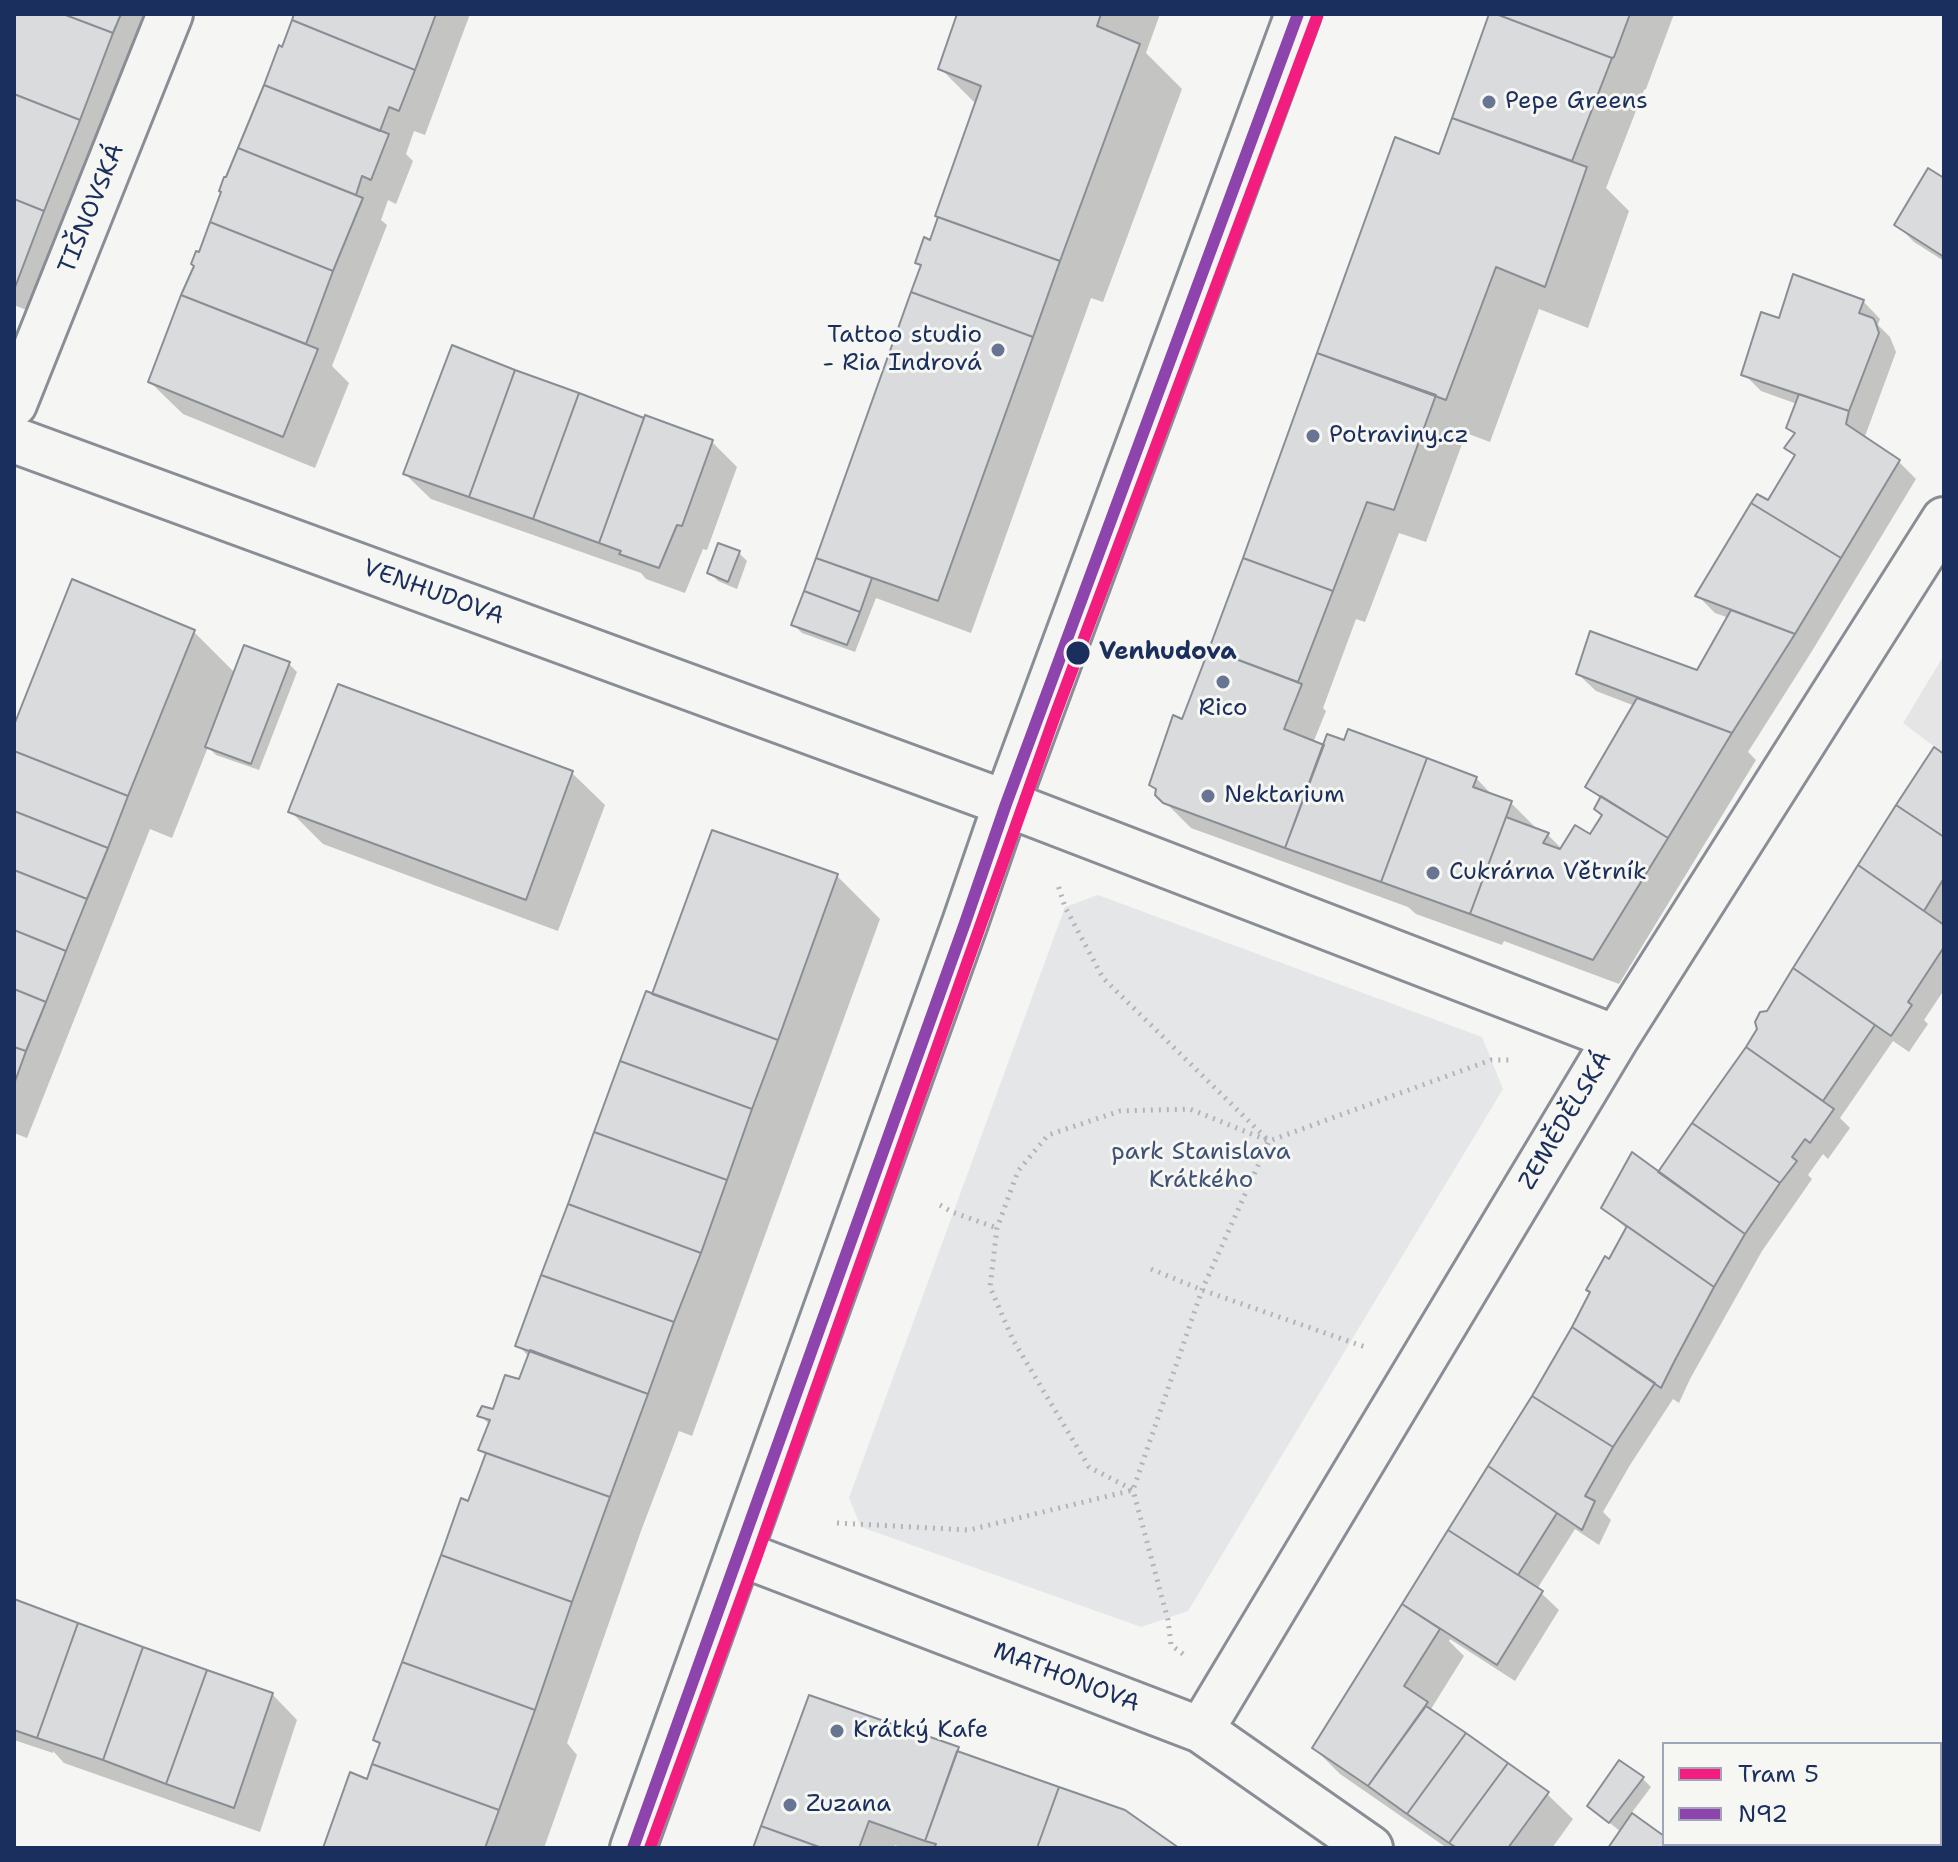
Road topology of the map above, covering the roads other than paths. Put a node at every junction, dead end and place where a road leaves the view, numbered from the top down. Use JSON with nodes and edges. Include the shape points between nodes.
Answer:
{"nodes":[{"id":1,"x":170,"y":14,"type":"edge"},
{"id":2,"x":1298,"y":14,"type":"edge"},
{"id":3,"x":14,"y":404,"type":"edge"},
{"id":4,"x":14,"y":440,"type":"edge"},
{"id":5,"x":1944,"y":520,"type":"edge"},
{"id":6,"x":1006,"y":804,"type":"junction"},
{"id":7,"x":1616,"y":1038,"type":"junction"},
{"id":8,"x":739,"y":1553,"type":"junction"},
{"id":9,"x":1201,"y":1730,"type":"junction"},
{"id":10,"x":633,"y":1848,"type":"edge"},
{"id":11,"x":1370,"y":1848,"type":"edge"}],
"edges":[{"from":1,"to":3,"type":"street","name":"TIŠNOVSKÁ"},
{"from":2,"to":6,"type":"street"},
{"from":4,"to":6,"type":"street","name":"VENHUDOVA"},
{"from":5,"to":7,"type":"street","name":"ZEMĚDĚLSKÁ"},
{"from":6,"to":7,"type":"street","name":"VENHUDOVA"},
{"from":6,"to":8,"type":"street"},
{"from":7,"to":9,"type":"street","name":"ZEMĚDĚLSKÁ"},
{"from":8,"to":9,"type":"street","name":"MATHONOVA"},
{"from":8,"to":10,"type":"street"},
{"from":9,"to":11,"type":"street","name":"MATHONOVA"}]}
